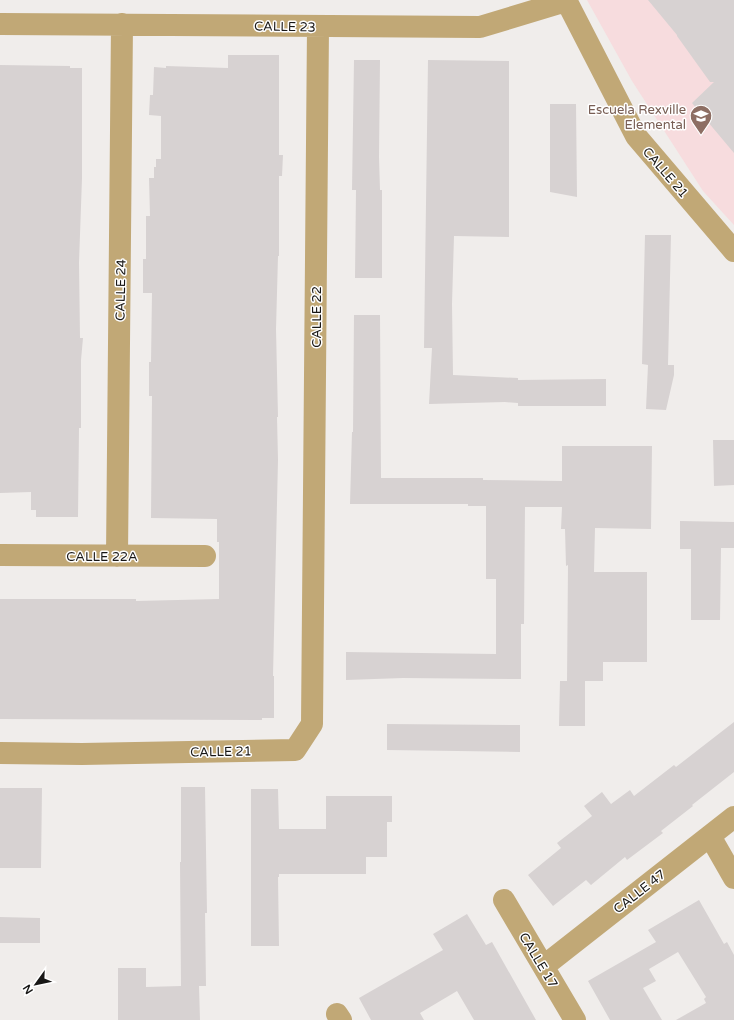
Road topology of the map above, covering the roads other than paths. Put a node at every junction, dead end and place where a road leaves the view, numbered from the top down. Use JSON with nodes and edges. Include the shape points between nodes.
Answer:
{"nodes":[{"id":1,"x":566,"y":0,"type":"edge"},
{"id":2,"x":0,"y":24,"type":"edge"},
{"id":3,"x":122,"y":24,"type":"junction"},
{"id":4,"x":318,"y":27,"type":"junction"},
{"id":5,"x":734,"y":251,"type":"edge"},
{"id":6,"x":0,"y":555,"type":"edge"},
{"id":7,"x":117,"y":556,"type":"junction"},
{"id":8,"x":205,"y":556,"type":"dead end"},
{"id":9,"x":314,"y":607,"type":"joint"},
{"id":10,"x":0,"y":753,"type":"edge"},
{"id":11,"x":734,"y":817,"type":"edge"},
{"id":12,"x":710,"y":836,"type":"junction"},
{"id":13,"x":734,"y":878,"type":"edge"},
{"id":14,"x":504,"y":900,"type":"dead end"},
{"id":15,"x":544,"y":966,"type":"junction"},
{"id":16,"x":575,"y":1020,"type":"edge"}],
"edges":[{"from":1,"to":4,"type":"street","name":"CALLE 23","via":[[480,27]]},
{"from":1,"to":5,"type":"street","name":"CALLE 21","via":[[636,136]]},
{"from":2,"to":3,"type":"street","name":"CALLE 23"},
{"from":3,"to":4,"type":"street","name":"CALLE 23"},
{"from":3,"to":7,"type":"street","name":"CALLE 24"},
{"from":4,"to":9,"type":"street","name":"CALLE 22"},
{"from":6,"to":7,"type":"street","name":"CALLE 22A"},
{"from":7,"to":8,"type":"street","name":"CALLE 22A"},
{"from":9,"to":10,"type":"street","name":"CALLE 21","via":[[312,724],[295,750]]},
{"from":11,"to":12,"type":"street","name":"CALLE 47"},
{"from":12,"to":13,"type":"street"},
{"from":12,"to":15,"type":"street","name":"CALLE 47"},
{"from":14,"to":15,"type":"street","name":"CALLE 17"},
{"from":15,"to":16,"type":"street","name":"CALLE 17"}]}
